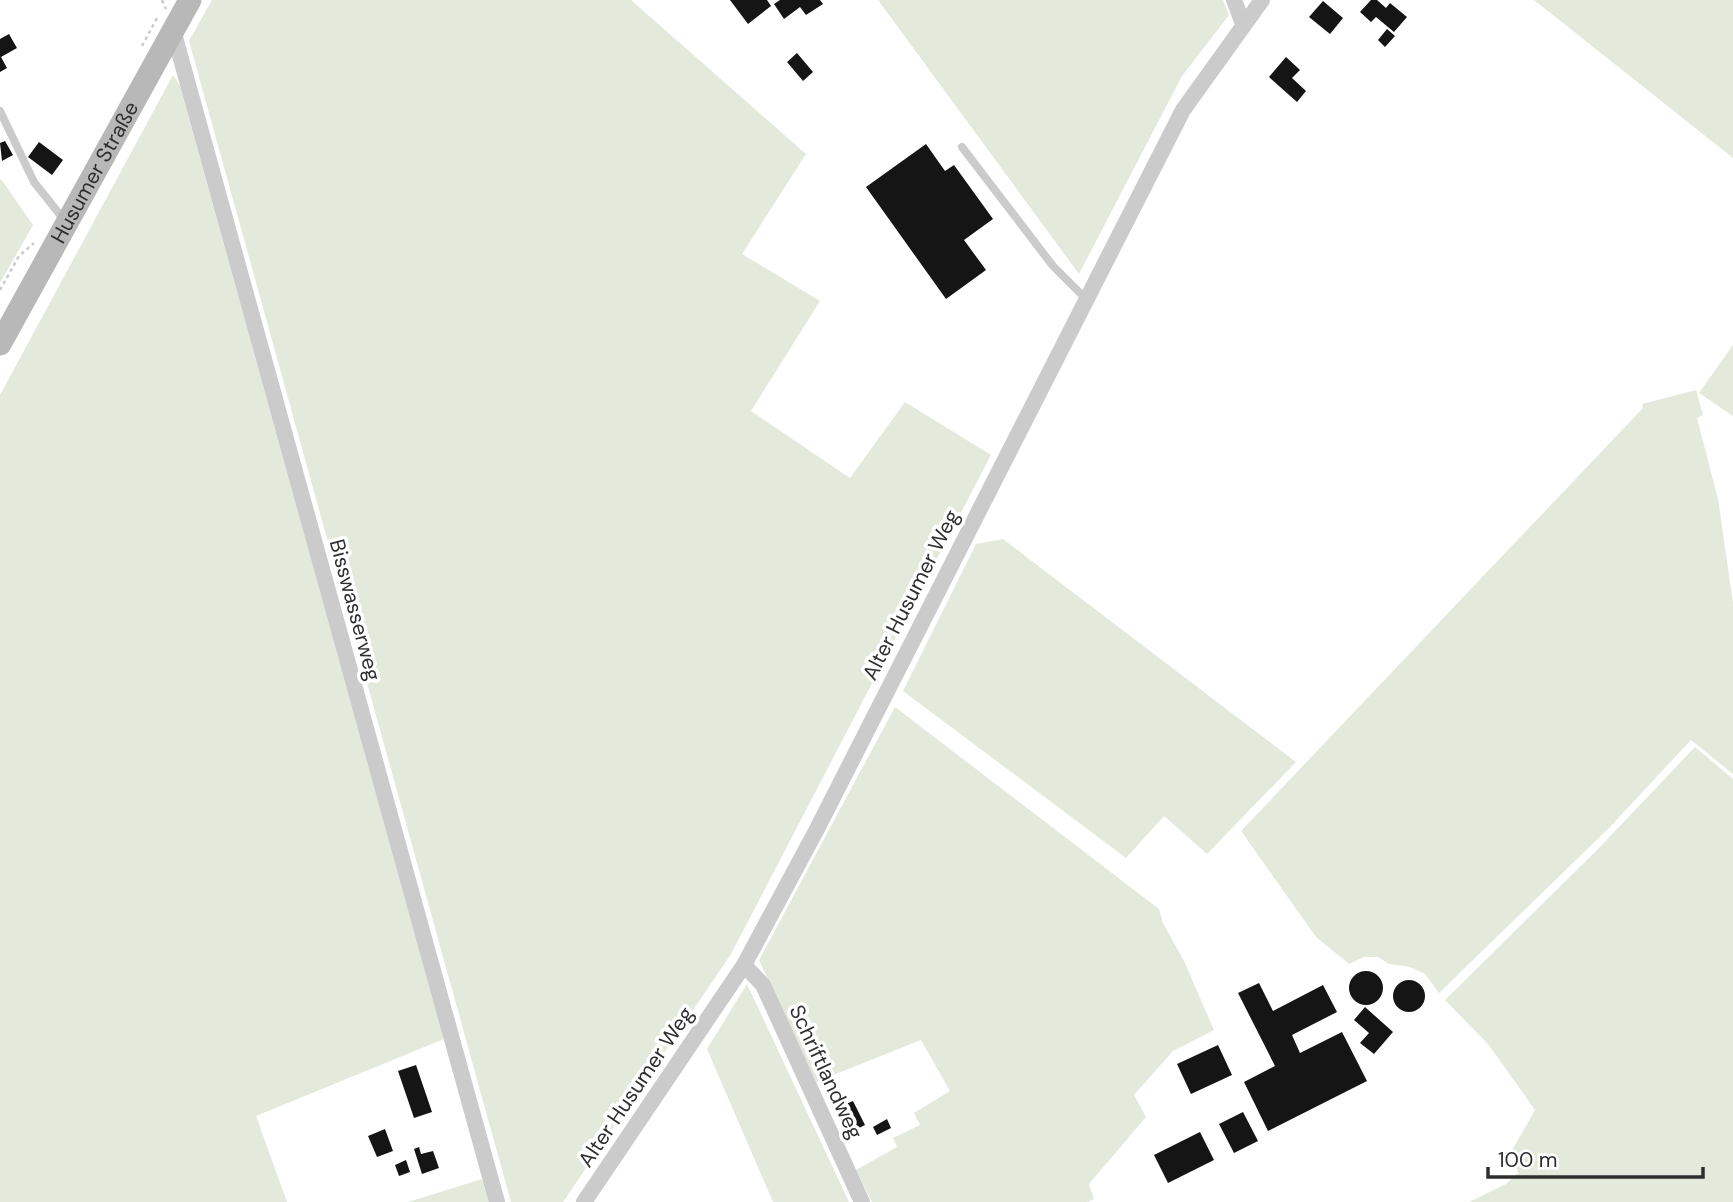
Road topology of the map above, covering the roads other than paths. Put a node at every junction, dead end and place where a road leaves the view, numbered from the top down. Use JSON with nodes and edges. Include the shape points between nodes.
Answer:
{"nodes":[{"id":1,"x":190,"y":0,"type":"edge"},
{"id":2,"x":1234,"y":0,"type":"edge"},
{"id":3,"x":1262,"y":0,"type":"edge"},
{"id":4,"x":1243,"y":24,"type":"junction"},
{"id":5,"x":173,"y":30,"type":"junction"},
{"id":6,"x":0,"y":111,"type":"edge"},
{"id":7,"x":962,"y":146,"type":"dead end"},
{"id":8,"x":67,"y":223,"type":"junction"},
{"id":9,"x":1085,"y":298,"type":"junction"},
{"id":10,"x":0,"y":344,"type":"edge"},
{"id":11,"x":744,"y":965,"type":"junction"},
{"id":12,"x":497,"y":1202,"type":"edge"},
{"id":13,"x":584,"y":1202,"type":"edge"},
{"id":14,"x":862,"y":1202,"type":"edge"}],
"edges":[{"from":1,"to":5,"type":"main road","name":"Husumer Straße"},
{"from":2,"to":4,"type":"street"},
{"from":3,"to":4,"type":"street","name":"Alter Husumer Weg"},
{"from":4,"to":9,"type":"street","name":"Alter Husumer Weg","via":[[1183,110]]},
{"from":5,"to":8,"type":"main road","name":"Husumer Straße"},
{"from":5,"to":12,"type":"street","name":"Bisswasserweg"},
{"from":6,"to":8,"type":"lane","via":[[34,182]]},
{"from":7,"to":9,"type":"lane","via":[[1061,276]]},
{"from":8,"to":10,"type":"main road","name":"Husumer Straße"},
{"from":9,"to":11,"type":"street","name":"Alter Husumer Weg"},
{"from":11,"to":13,"type":"street","name":"Alter Husumer Weg"},
{"from":11,"to":14,"type":"street","name":"Schriftlandweg","via":[[763,985]]}]}
